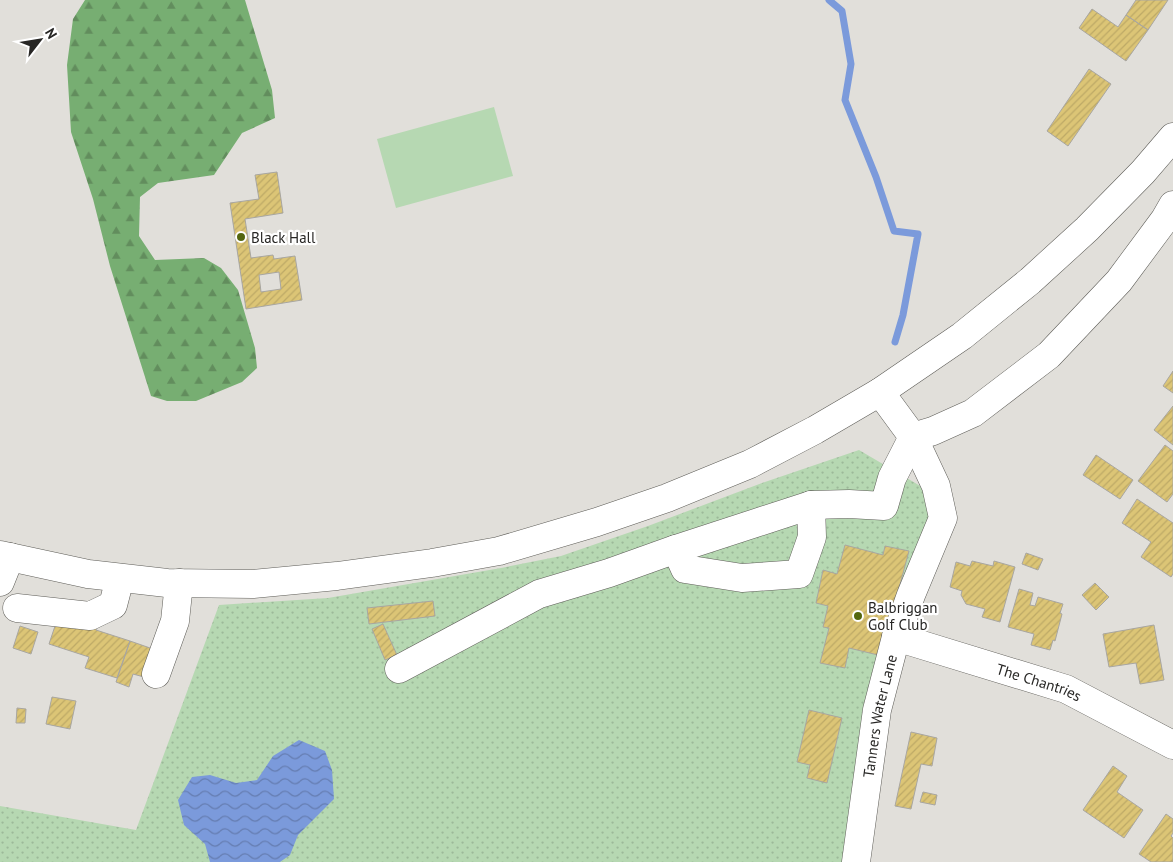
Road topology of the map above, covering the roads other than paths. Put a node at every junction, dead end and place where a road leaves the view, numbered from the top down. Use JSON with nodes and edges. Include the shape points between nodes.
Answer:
{"nodes":[{"id":1,"x":1173,"y":137,"type":"edge"},
{"id":2,"x":1170,"y":216,"type":"edge"},
{"id":3,"x":880,"y":392,"type":"junction"},
{"id":4,"x":913,"y":437,"type":"junction"},
{"id":5,"x":811,"y":505,"type":"junction"},
{"id":6,"x":676,"y":550,"type":"junction"},
{"id":7,"x":5,"y":556,"type":"edge"},
{"id":8,"x":120,"y":578,"type":"junction"},
{"id":9,"x":0,"y":582,"type":"edge"},
{"id":10,"x":179,"y":583,"type":"junction"},
{"id":11,"x":17,"y":608,"type":"dead end"},
{"id":12,"x":896,"y":637,"type":"junction"},
{"id":13,"x":399,"y":669,"type":"dead end"},
{"id":14,"x":156,"y":674,"type":"dead end"},
{"id":15,"x":1173,"y":745,"type":"edge"},
{"id":16,"x":856,"y":862,"type":"edge"}],
"edges":[{"from":1,"to":3,"type":"main road","via":[[1087,229],[1030,281],[962,336]]},
{"from":2,"to":4,"type":"main road","via":[[1119,281],[1049,355],[973,413],[933,432]]},
{"from":3,"to":4,"type":"main road","name":"Tanners Water Lane"},
{"from":3,"to":10,"type":"main road","via":[[750,464],[597,522],[499,551],[328,577],[253,584]]},
{"from":4,"to":5,"type":"main road","via":[[892,478],[884,506]]},
{"from":4,"to":12,"type":"main road","name":"Tanners Water Lane","via":[[936,486],[944,518]]},
{"from":5,"to":6,"type":"main road"},
{"from":5,"to":6,"type":"main road","via":[[812,537],[799,574],[742,578],[685,569]]},
{"from":6,"to":13,"type":"main road","via":[[539,594]]},
{"from":7,"to":8,"type":"main road"},
{"from":7,"to":9,"type":"main road"},
{"from":8,"to":10,"type":"main road"},
{"from":8,"to":11,"type":"main road","via":[[113,605],[90,616]]},
{"from":10,"to":14,"type":"main road","via":[[175,621]]},
{"from":12,"to":15,"type":"main road","name":"The Chantries","via":[[1066,689]]},
{"from":12,"to":16,"type":"main road","name":"Tanners Water Lane","via":[[877,710]]}]}
